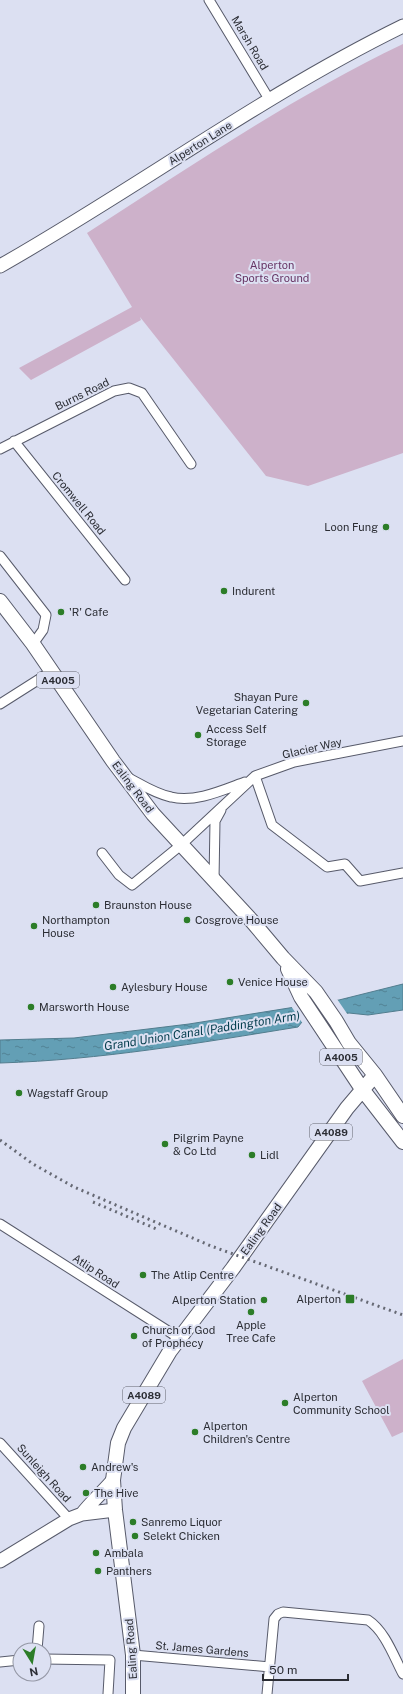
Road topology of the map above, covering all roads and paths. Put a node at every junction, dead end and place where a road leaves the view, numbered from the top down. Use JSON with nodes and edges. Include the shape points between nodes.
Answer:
{"nodes":[{"id":1,"x":209,"y":0,"type":"edge"},
{"id":2,"x":403,"y":26,"type":"edge"},
{"id":3,"x":269,"y":99,"type":"junction"},
{"id":4,"x":0,"y":266,"type":"edge"},
{"id":5,"x":14,"y":442,"type":"junction"},
{"id":6,"x":0,"y":449,"type":"edge"},
{"id":7,"x":191,"y":464,"type":"dead end"},
{"id":8,"x":0,"y":556,"type":"edge"},
{"id":9,"x":125,"y":580,"type":"dead end"},
{"id":10,"x":0,"y":601,"type":"edge"},
{"id":11,"x":33,"y":644,"type":"junction"},
{"id":12,"x":52,"y":671,"type":"junction"},
{"id":13,"x":0,"y":704,"type":"edge"},
{"id":14,"x":403,"y":741,"type":"edge"},
{"id":15,"x":123,"y":774,"type":"junction"},
{"id":16,"x":252,"y":778,"type":"junction"},
{"id":17,"x":224,"y":803,"type":"junction"},
{"id":18,"x":181,"y":845,"type":"junction"},
{"id":19,"x":102,"y":853,"type":"dead end"},
{"id":20,"x":403,"y":873,"type":"edge"},
{"id":21,"x":214,"y":880,"type":"junction"},
{"id":22,"x":283,"y":958,"type":"junction"},
{"id":23,"x":349,"y":1043,"type":"junction"},
{"id":24,"x":375,"y":1075,"type":"junction"},
{"id":25,"x":362,"y":1089,"type":"junction"},
{"id":26,"x":403,"y":1116,"type":"edge"},
{"id":27,"x":403,"y":1142,"type":"edge"},
{"id":28,"x":0,"y":1224,"type":"edge"},
{"id":29,"x":179,"y":1338,"type":"junction"},
{"id":30,"x":0,"y":1443,"type":"edge"},
{"id":31,"x":113,"y":1480,"type":"junction"},
{"id":32,"x":115,"y":1510,"type":"junction"},
{"id":33,"x":82,"y":1514,"type":"junction"},
{"id":34,"x":69,"y":1520,"type":"junction"},
{"id":35,"x":0,"y":1561,"type":"edge"},
{"id":36,"x":39,"y":1626,"type":"dead end"},
{"id":37,"x":38,"y":1642,"type":"edge"},
{"id":38,"x":133,"y":1655,"type":"junction"},
{"id":39,"x":52,"y":1659,"type":"edge"},
{"id":40,"x":12,"y":1661,"type":"edge"},
{"id":41,"x":0,"y":1662,"type":"edge"},
{"id":42,"x":270,"y":1667,"type":"junction"},
{"id":43,"x":403,"y":1674,"type":"edge"},
{"id":44,"x":108,"y":1694,"type":"edge"},
{"id":45,"x":134,"y":1694,"type":"edge"},
{"id":46,"x":267,"y":1694,"type":"edge"}],
"edges":[{"from":1,"to":3,"type":"street","name":"Marsh Road"},
{"from":2,"to":3,"type":"main road","name":"Alperton Lane"},
{"from":3,"to":4,"type":"main road","name":"Alperton Lane","via":[[42,243]]},
{"from":5,"to":6,"type":"street","name":"Burns Road"},
{"from":5,"to":7,"type":"street","name":"Burns Road","via":[[114,390],[129,388],[142,393]]},
{"from":5,"to":9,"type":"street","name":"Cromwell Road"},
{"from":8,"to":11,"type":"street","via":[[46,615],[43,630]]},
{"from":10,"to":11,"type":"main road","name":"Ealing Road","number":"A4005"},
{"from":11,"to":12,"type":"main road","name":"Ealing Road","number":"A4005"},
{"from":12,"to":13,"type":"street"},
{"from":12,"to":15,"type":"main road","name":"Ealing Road","number":"A4005"},
{"from":14,"to":16,"type":"street","name":"Glacier Way","via":[[294,762]]},
{"from":15,"to":16,"type":"street","via":[[172,798],[208,794]]},
{"from":15,"to":18,"type":"main road","name":"Ealing Road","number":"A4005","via":[[153,814]]},
{"from":16,"to":17,"type":"street","name":"Glacier Way"},
{"from":16,"to":20,"type":"street","via":[[272,825],[327,868],[345,864],[360,880]]},
{"from":17,"to":18,"type":"street","name":"Glacier Way"},
{"from":17,"to":21,"type":"street","via":[[215,821]]},
{"from":18,"to":19,"type":"street","name":"Glacier Way","via":[[132,885],[119,875]]},
{"from":18,"to":21,"type":"main road","name":"Ealing Road","number":"A4005"},
{"from":21,"to":22,"type":"main road","name":"Ealing Road","number":"A4005"},
{"from":22,"to":23,"type":"main road","name":"Ealing Road","number":"A4005","via":[[316,992]]},
{"from":22,"to":25,"type":"main road","name":"Ealing Road","number":"A4005","via":[[301,997]]},
{"from":23,"to":24,"type":"main road","name":"Ealing Road","number":"A4005"},
{"from":23,"to":25,"type":"main road","via":[[363,1072]]},
{"from":24,"to":25,"type":"main road","number":"A4089"},
{"from":24,"to":26,"type":"main road","number":"A4005"},
{"from":25,"to":27,"type":"main road","number":"A4005"},
{"from":25,"to":29,"type":"main road","name":"Ealing Road","number":"A4089"},
{"from":28,"to":29,"type":"street","name":"Atlip Road"},
{"from":29,"to":31,"type":"main road","name":"Ealing Road","number":"A4089","via":[[124,1428],[118,1443]]},
{"from":30,"to":34,"type":"street","name":"Sunleigh Road"},
{"from":31,"to":32,"type":"main road","name":"Ealing Road","number":"A4089"},
{"from":31,"to":33,"type":"main road","via":[[90,1502]]},
{"from":32,"to":33,"type":"main road"},
{"from":32,"to":38,"type":"main road","name":"Ealing Road","number":"A4089"},
{"from":33,"to":34,"type":"main road"},
{"from":34,"to":35,"type":"main road"},
{"from":36,"to":37,"type":"street"},
{"from":38,"to":42,"type":"street","name":"St. James Gardens"},
{"from":38,"to":45,"type":"main road","name":"Ealing Road","number":"A4089"},
{"from":39,"to":44,"type":"street","via":[[110,1660]]},
{"from":40,"to":41,"type":"street"},
{"from":42,"to":43,"type":"street","via":[[274,1619],[283,1612],[368,1620],[384,1638]]},
{"from":42,"to":46,"type":"street"}]}
